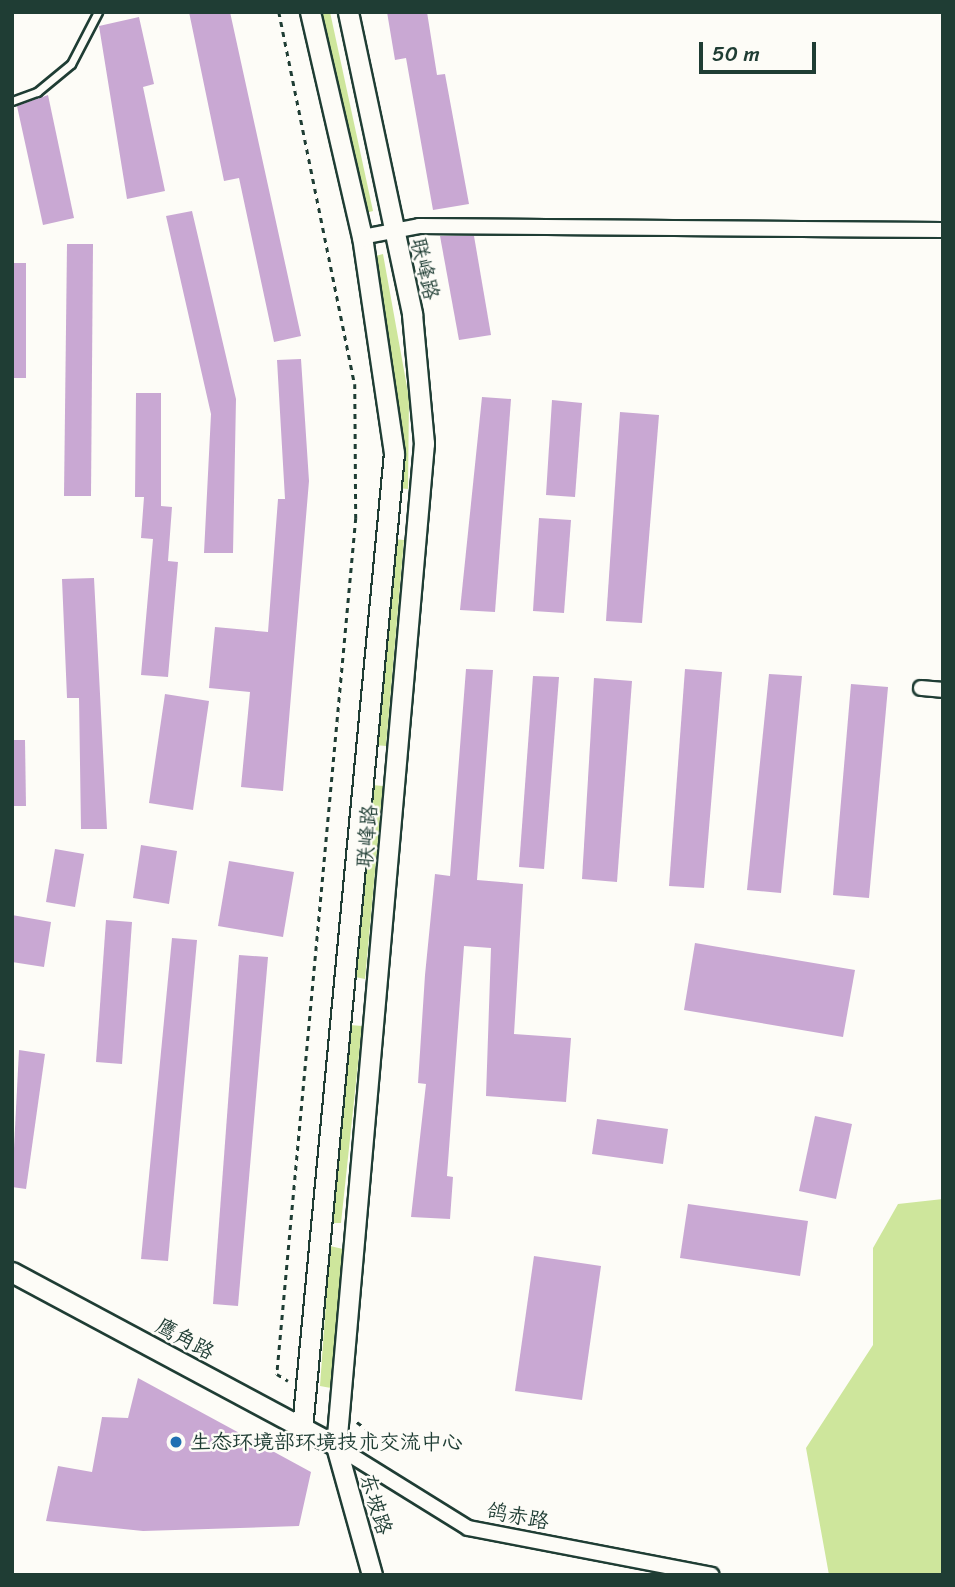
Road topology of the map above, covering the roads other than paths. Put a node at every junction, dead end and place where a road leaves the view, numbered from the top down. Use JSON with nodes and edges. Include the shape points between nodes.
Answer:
{"nodes":[{"id":1,"x":98,"y":12,"type":"edge"},
{"id":2,"x":310,"y":12,"type":"edge"},
{"id":3,"x":348,"y":12,"type":"edge"},
{"id":4,"x":12,"y":101,"type":"edge"},
{"id":5,"x":393,"y":230,"type":"junction"},
{"id":6,"x":943,"y":230,"type":"edge"},
{"id":7,"x":362,"y":237,"type":"junction"},
{"id":8,"x":921,"y":688,"type":"dead end"},
{"id":9,"x":943,"y":690,"type":"edge"},
{"id":10,"x":12,"y":1272,"type":"edge"},
{"id":11,"x":302,"y":1428,"type":"junction"},
{"id":12,"x":336,"y":1446,"type":"junction"},
{"id":13,"x":372,"y":1575,"type":"edge"},
{"id":14,"x":712,"y":1575,"type":"edge"}],
"edges":[{"from":1,"to":4,"type":"lane","via":[[71,64],[37,92]]},
{"from":2,"to":7,"type":"main road","name":"联峰路"},
{"from":3,"to":5,"type":"main road","name":"联峰路"},
{"from":5,"to":6,"type":"street","name":"联峰路"},
{"from":5,"to":7,"type":"street","name":"联峰路"},
{"from":5,"to":12,"type":"main road","name":"联峰路","via":[[411,314],[424,443]]},
{"from":7,"to":11,"type":"main road","name":"联峰路","via":[[394,453]]},
{"from":8,"to":9,"type":"street"},
{"from":10,"to":11,"type":"main road","name":"鹰角路"},
{"from":11,"to":12,"type":"main road","name":"鹰角路"},
{"from":12,"to":13,"type":"main road","name":"东坡路"},
{"from":12,"to":14,"type":"street","name":"鸽赤路","via":[[468,1528]]}]}
